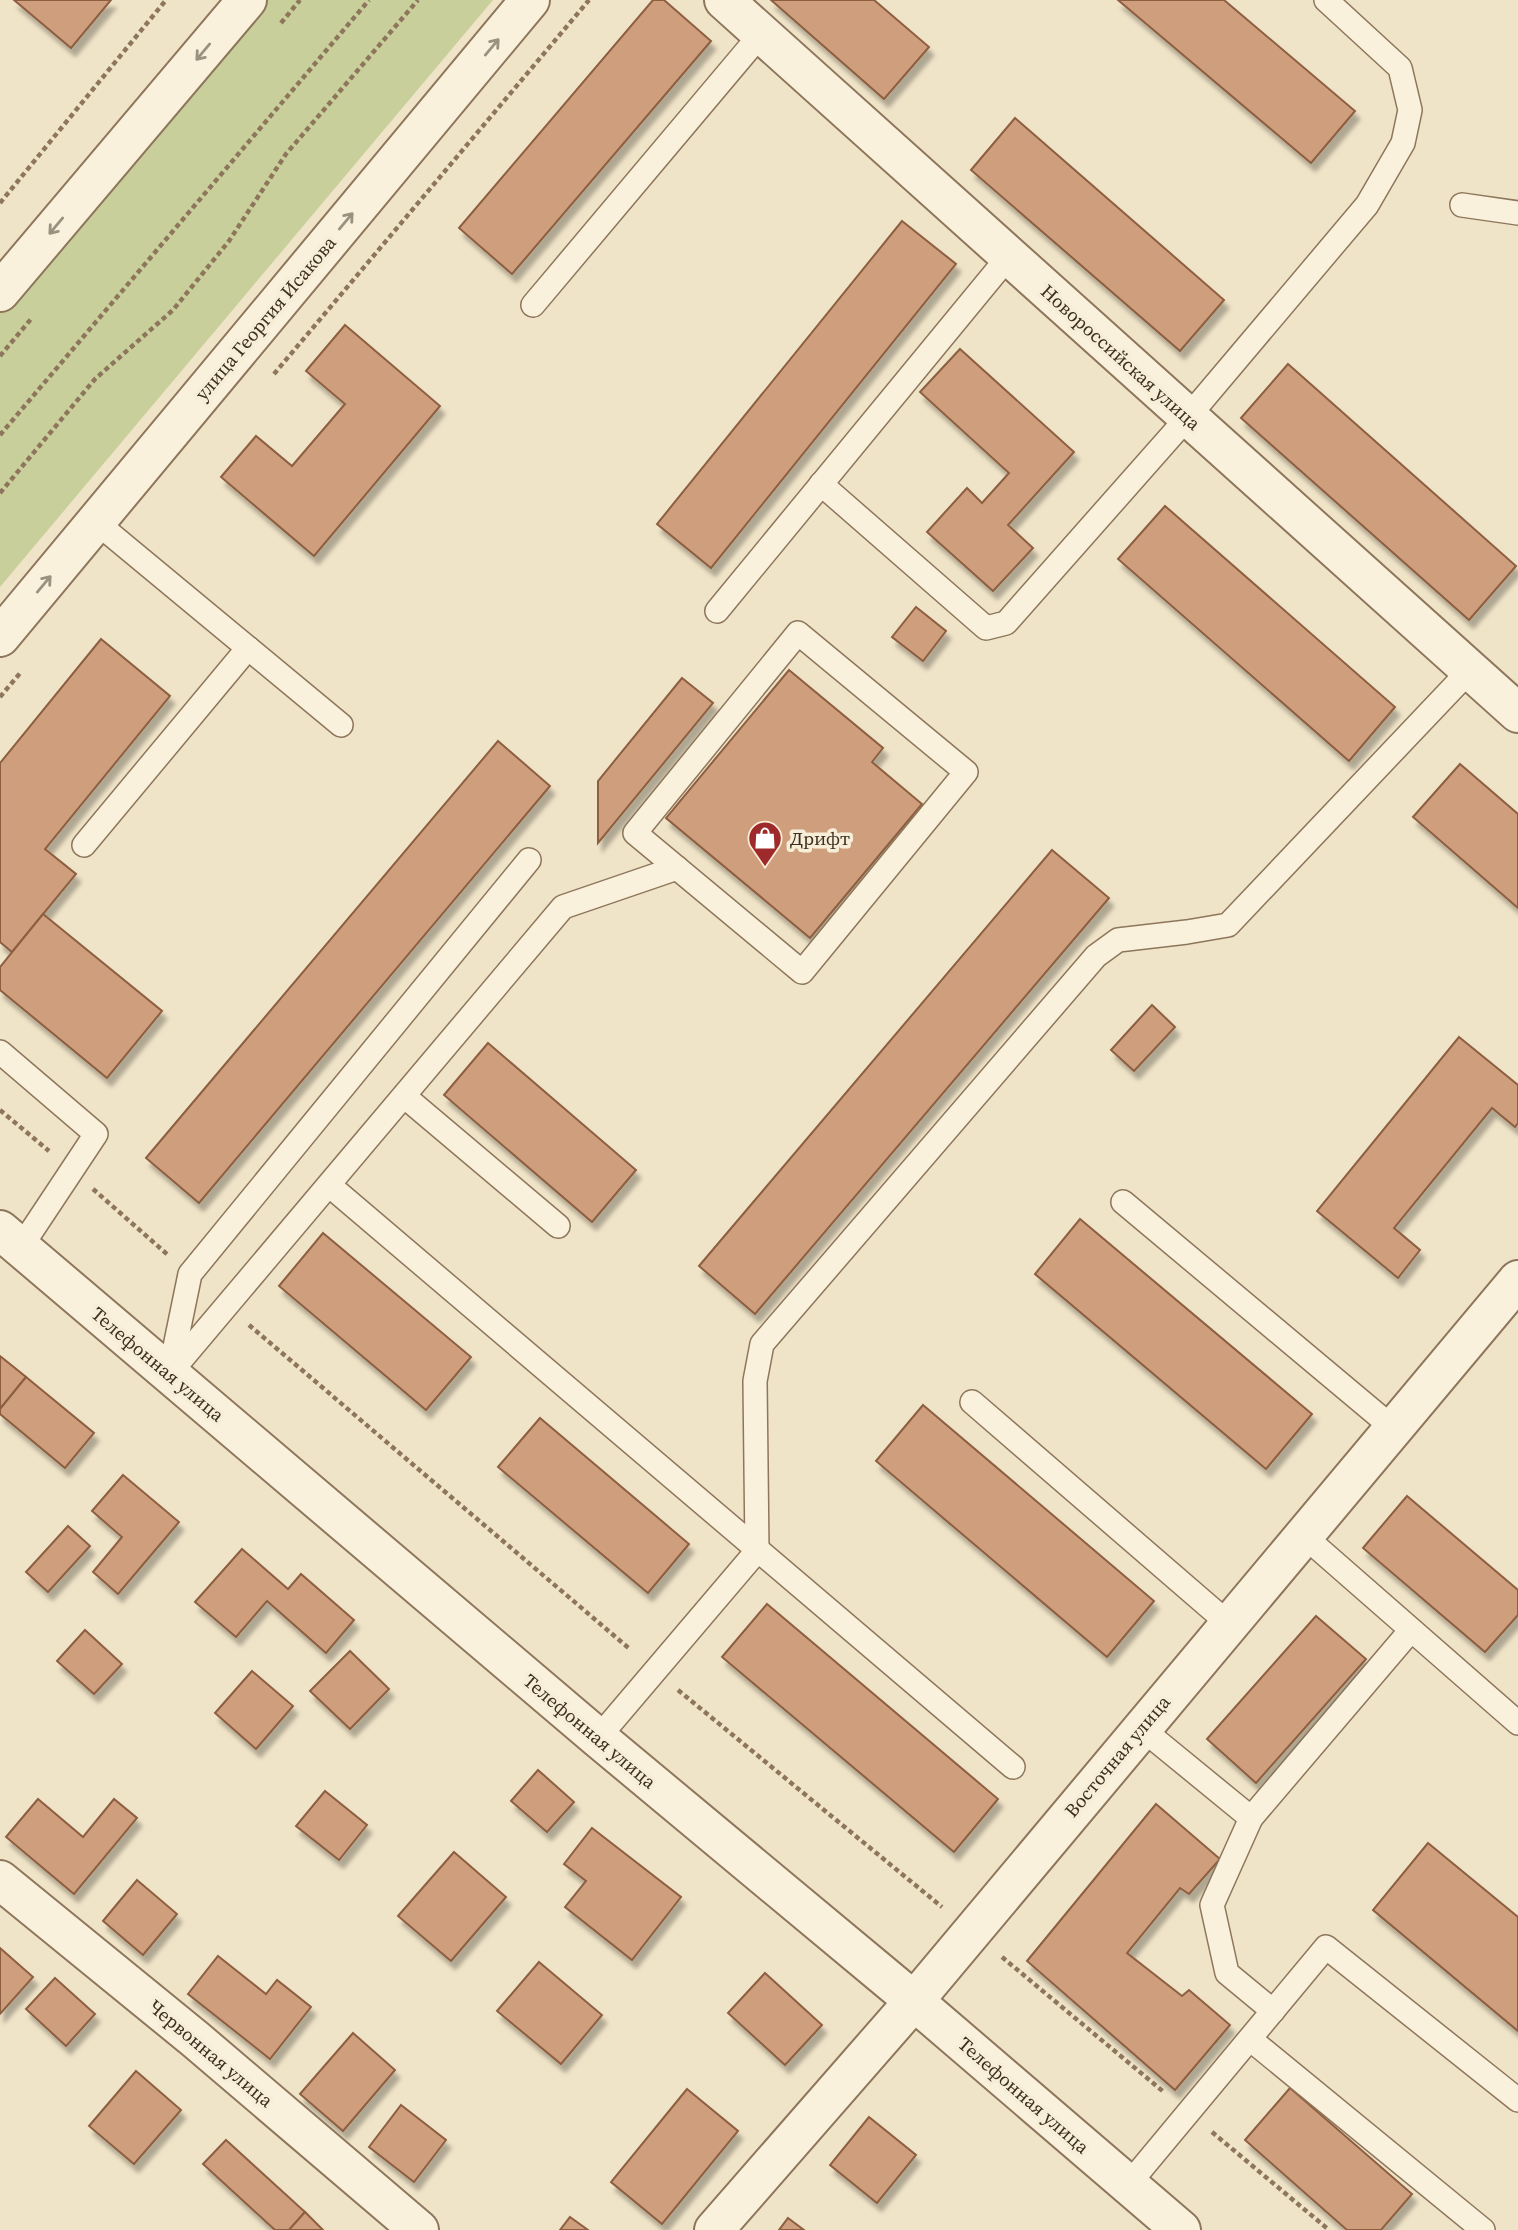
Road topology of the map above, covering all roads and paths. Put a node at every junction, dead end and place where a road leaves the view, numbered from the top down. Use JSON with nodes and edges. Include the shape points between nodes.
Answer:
{"nodes":[{"id":1,"x":166,"y":0,"type":"edge"},
{"id":2,"x":247,"y":0,"type":"edge"},
{"id":3,"x":369,"y":0,"type":"edge"},
{"id":4,"x":418,"y":0,"type":"edge"},
{"id":5,"x":530,"y":0,"type":"edge"},
{"id":6,"x":589,"y":0,"type":"edge"},
{"id":7,"x":723,"y":0,"type":"edge"},
{"id":8,"x":1326,"y":0,"type":"edge"},
{"id":9,"x":761,"y":34,"type":"junction"},
{"id":10,"x":0,"y":203,"type":"edge"},
{"id":11,"x":1462,"y":205,"type":"dead end"},
{"id":12,"x":1518,"y":213,"type":"edge"},
{"id":13,"x":1009,"y":256,"type":"junction"},
{"id":14,"x":0,"y":292,"type":"edge"},
{"id":15,"x":533,"y":305,"type":"dead end"},
{"id":16,"x":269,"y":379,"type":"dead end"},
{"id":17,"x":1188,"y":417,"type":"junction"},
{"id":18,"x":0,"y":435,"type":"edge"},
{"id":19,"x":821,"y":484,"type":"junction"},
{"id":20,"x":0,"y":494,"type":"edge"},
{"id":21,"x":96,"y":522,"type":"junction"},
{"id":22,"x":717,"y":611,"type":"dead end"},
{"id":23,"x":0,"y":637,"type":"edge"},
{"id":24,"x":248,"y":648,"type":"junction"},
{"id":25,"x":27,"y":665,"type":"dead end"},
{"id":26,"x":1470,"y":670,"type":"junction"},
{"id":27,"x":0,"y":697,"type":"edge"},
{"id":28,"x":1518,"y":713,"type":"edge"},
{"id":29,"x":341,"y":725,"type":"dead end"},
{"id":30,"x":84,"y":845,"type":"dead end"},
{"id":31,"x":529,"y":860,"type":"dead end"},
{"id":32,"x":677,"y":868,"type":"junction"},
{"id":33,"x":0,"y":1052,"type":"edge"},
{"id":34,"x":404,"y":1096,"type":"junction"},
{"id":35,"x":329,"y":1185,"type":"junction"},
{"id":36,"x":1123,"y":1202,"type":"dead end"},
{"id":37,"x":558,"y":1226,"type":"dead end"},
{"id":38,"x":10,"y":1238,"type":"edge"},
{"id":39,"x":1518,"y":1280,"type":"edge"},
{"id":40,"x":169,"y":1374,"type":"junction"},
{"id":41,"x":972,"y":1402,"type":"dead end"},
{"id":42,"x":1393,"y":1428,"type":"junction"},
{"id":43,"x":1303,"y":1535,"type":"junction"},
{"id":44,"x":757,"y":1551,"type":"junction"},
{"id":45,"x":1229,"y":1624,"type":"junction"},
{"id":46,"x":1411,"y":1630,"type":"junction"},
{"id":47,"x":1518,"y":1723,"type":"edge"},
{"id":48,"x":1140,"y":1728,"type":"junction"},
{"id":49,"x":598,"y":1738,"type":"junction"},
{"id":50,"x":1013,"y":1767,"type":"dead end"},
{"id":51,"x":1251,"y":1818,"type":"junction"},
{"id":52,"x":0,"y":1880,"type":"edge"},
{"id":53,"x":914,"y":2001,"type":"junction"},
{"id":54,"x":1273,"y":2011,"type":"junction"},
{"id":55,"x":1250,"y":2039,"type":"junction"},
{"id":56,"x":1518,"y":2100,"type":"edge"},
{"id":57,"x":1128,"y":2185,"type":"junction"},
{"id":58,"x":419,"y":2230,"type":"edge"},
{"id":59,"x":714,"y":2230,"type":"edge"},
{"id":60,"x":1181,"y":2230,"type":"edge"},
{"id":61,"x":1483,"y":2230,"type":"edge"}],
"edges":[{"from":1,"to":10,"type":"path"},
{"from":2,"to":14,"type":"street","one_way":true},
{"from":3,"to":18,"type":"path"},
{"from":4,"to":20,"type":"path","via":[[286,154],[229,241],[173,310],[96,379]]},
{"from":21,"to":5,"type":"street","name":"улица Георгия Исакова","one_way":true},
{"from":6,"to":16,"type":"path"},
{"from":7,"to":9,"type":"street","name":"Новороссийская улица"},
{"from":8,"to":17,"type":"lane","via":[[1400,68],[1410,110],[1403,143],[1367,205]]},
{"from":9,"to":13,"type":"street","name":"Новороссийская улица"},
{"from":9,"to":15,"type":"lane"},
{"from":11,"to":12,"type":"lane"},
{"from":13,"to":17,"type":"street","name":"Новороссийская улица"},
{"from":13,"to":19,"type":"lane"},
{"from":17,"to":19,"type":"lane","via":[[1006,623],[986,628]]},
{"from":17,"to":26,"type":"street","name":"Новороссийская улица"},
{"from":19,"to":22,"type":"lane"},
{"from":23,"to":21,"type":"street","name":"улица Георгия Исакова","one_way":true},
{"from":21,"to":24,"type":"lane"},
{"from":24,"to":29,"type":"lane"},
{"from":24,"to":30,"type":"lane"},
{"from":25,"to":27,"type":"path"},
{"from":26,"to":28,"type":"street","name":"Новороссийская улица"},
{"from":26,"to":44,"type":"lane","via":[[1228,925],[1118,940],[1096,956],[762,1343],[755,1381]]},
{"from":31,"to":40,"type":"lane","via":[[190,1274]]},
{"from":32,"to":32,"type":"lane","via":[[802,971],[967,772],[798,634],[635,833]]},
{"from":32,"to":34,"type":"lane","via":[[563,907]]},
{"from":33,"to":38,"type":"lane","via":[[96,1134]]},
{"from":34,"to":35,"type":"lane"},
{"from":34,"to":37,"type":"lane"},
{"from":35,"to":40,"type":"lane"},
{"from":35,"to":44,"type":"lane"},
{"from":36,"to":42,"type":"lane"},
{"from":38,"to":40,"type":"street","name":"Телефонная улица"},
{"from":39,"to":42,"type":"street","name":"Восточная улица"},
{"from":40,"to":49,"type":"street","name":"Телефонная улица"},
{"from":41,"to":45,"type":"lane"},
{"from":42,"to":43,"type":"street","name":"Восточная улица"},
{"from":43,"to":45,"type":"street","name":"Восточная улица"},
{"from":43,"to":46,"type":"lane"},
{"from":44,"to":49,"type":"lane"},
{"from":44,"to":50,"type":"lane"},
{"from":45,"to":48,"type":"street","name":"Восточная улица"},
{"from":46,"to":47,"type":"lane"},
{"from":46,"to":51,"type":"lane"},
{"from":48,"to":51,"type":"lane"},
{"from":48,"to":53,"type":"street","name":"Восточная улица"},
{"from":49,"to":53,"type":"street","name":"Телефонная улица"},
{"from":51,"to":54,"type":"lane","via":[[1212,1905],[1227,1973]]},
{"from":52,"to":58,"type":"street","name":"Червонная улица"},
{"from":53,"to":57,"type":"street","name":"Телефонная улица"},
{"from":53,"to":59,"type":"street","name":"Восточная улица"},
{"from":54,"to":55,"type":"lane"},
{"from":54,"to":56,"type":"lane","via":[[1326,1947]]},
{"from":55,"to":57,"type":"lane"},
{"from":55,"to":61,"type":"lane"},
{"from":57,"to":60,"type":"street","name":"Телефонная улица"}]}
